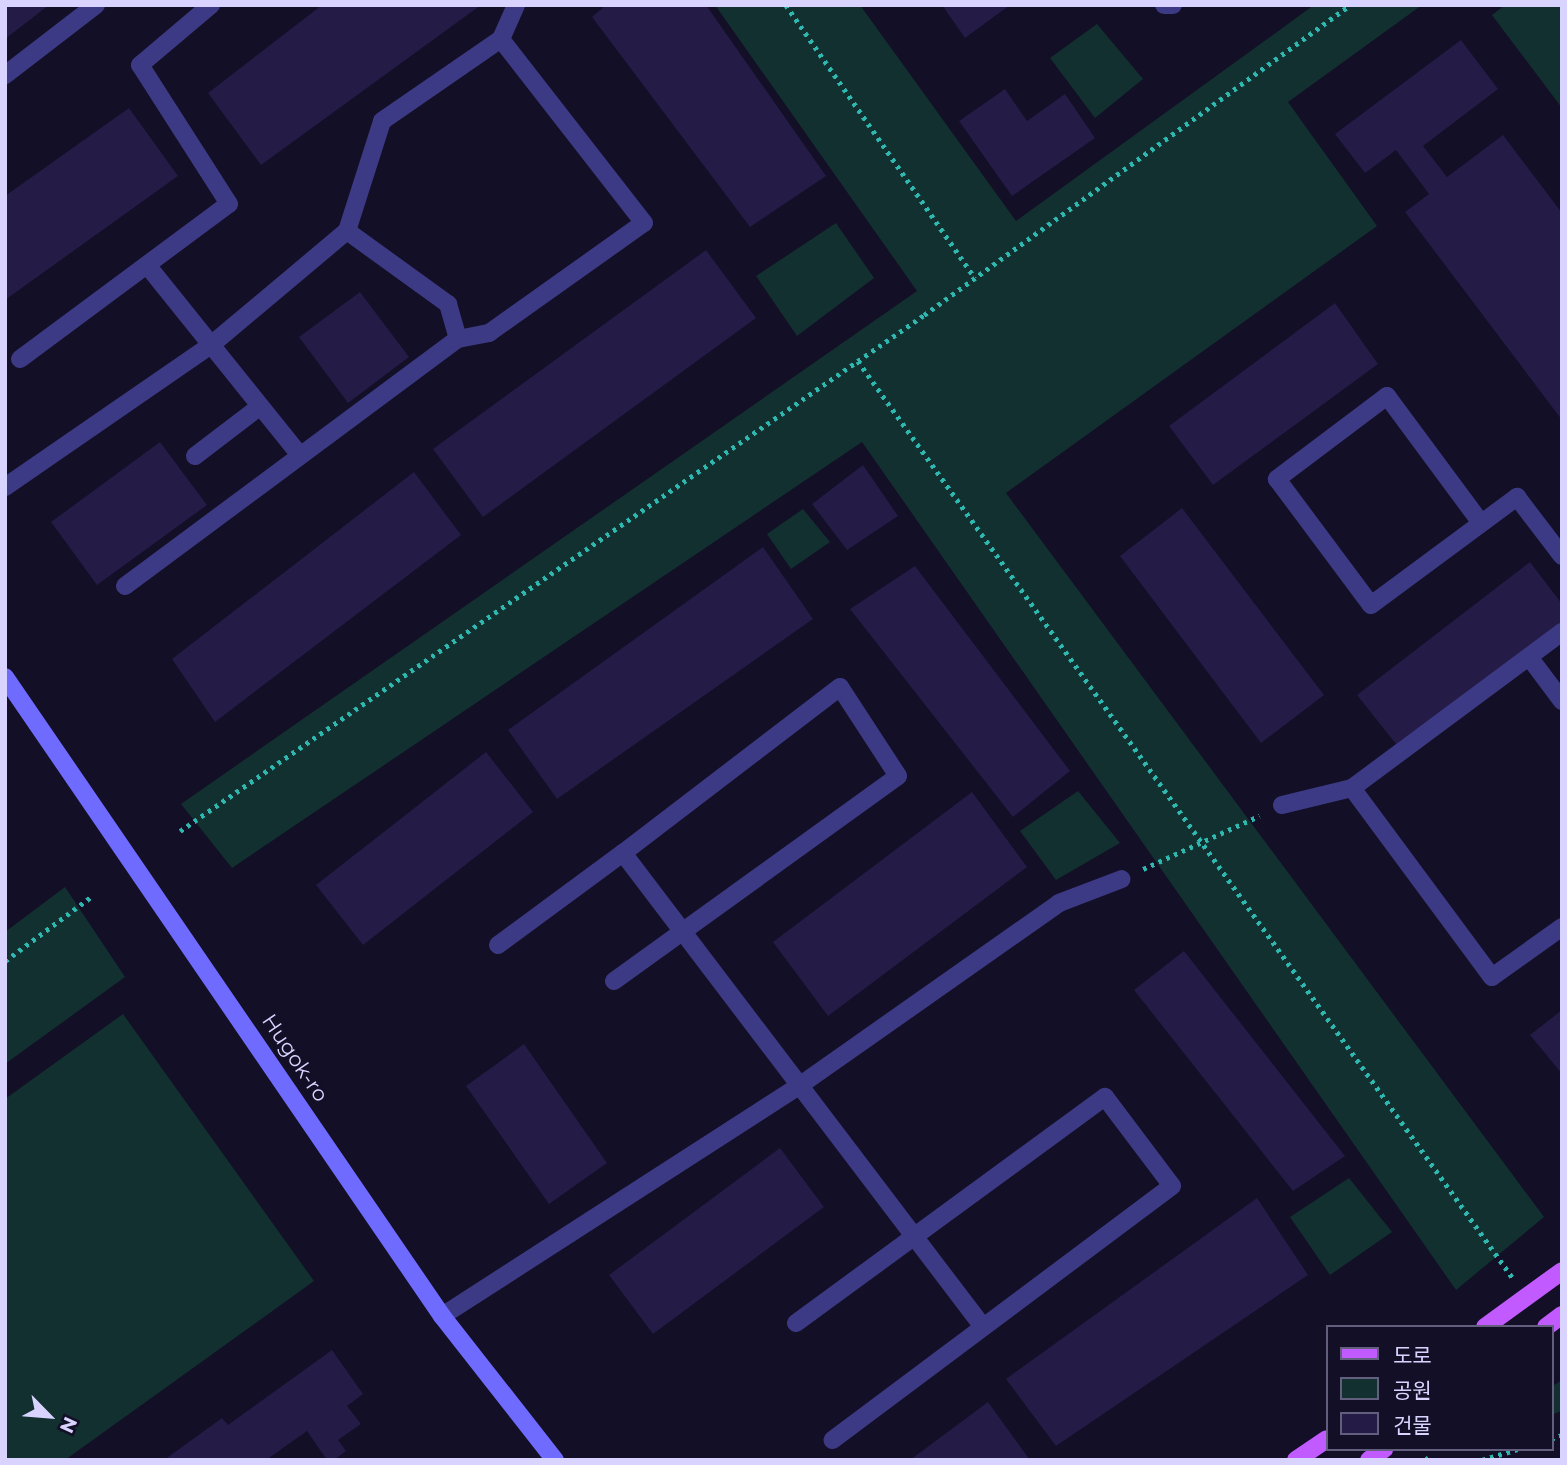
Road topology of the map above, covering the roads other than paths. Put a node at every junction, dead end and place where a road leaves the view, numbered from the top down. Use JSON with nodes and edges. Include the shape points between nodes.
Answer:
{"nodes":[{"id":1,"x":96,"y":5,"type":"edge"},
{"id":2,"x":211,"y":5,"type":"edge"},
{"id":3,"x":516,"y":5,"type":"edge"},
{"id":4,"x":1164,"y":5,"type":"edge"},
{"id":5,"x":1173,"y":5,"type":"edge"},
{"id":6,"x":501,"y":39,"type":"junction"},
{"id":7,"x":5,"y":75,"type":"edge"},
{"id":8,"x":347,"y":231,"type":"junction"},
{"id":9,"x":146,"y":265,"type":"junction"},
{"id":10,"x":458,"y":339,"type":"junction"},
{"id":11,"x":211,"y":345,"type":"junction"},
{"id":12,"x":20,"y":359,"type":"dead end"},
{"id":13,"x":259,"y":407,"type":"junction"},
{"id":14,"x":299,"y":454,"type":"junction"},
{"id":15,"x":195,"y":456,"type":"dead end"},
{"id":16,"x":5,"y":487,"type":"edge"},
{"id":17,"x":1481,"y":523,"type":"junction"},
{"id":18,"x":1562,"y":556,"type":"edge"},
{"id":19,"x":125,"y":586,"type":"dead end"},
{"id":20,"x":1562,"y":632,"type":"edge"},
{"id":21,"x":1529,"y":657,"type":"junction"},
{"id":22,"x":5,"y":677,"type":"edge"},
{"id":23,"x":1562,"y":701,"type":"edge"},
{"id":24,"x":1352,"y":788,"type":"junction"},
{"id":25,"x":1282,"y":805,"type":"road end"},
{"id":26,"x":623,"y":853,"type":"junction"},
{"id":27,"x":1122,"y":880,"type":"road end"},
{"id":28,"x":1562,"y":927,"type":"edge"},
{"id":29,"x":685,"y":932,"type":"junction"},
{"id":30,"x":498,"y":946,"type":"dead end"},
{"id":31,"x":614,"y":981,"type":"dead end"},
{"id":32,"x":799,"y":1086,"type":"junction"},
{"id":33,"x":916,"y":1238,"type":"junction"},
{"id":34,"x":1562,"y":1271,"type":"edge"},
{"id":35,"x":442,"y":1316,"type":"junction"},
{"id":36,"x":796,"y":1323,"type":"dead end"},
{"id":37,"x":1488,"y":1325,"type":"edge"},
{"id":38,"x":983,"y":1327,"type":"junction"},
{"id":39,"x":833,"y":1440,"type":"dead end"},
{"id":40,"x":1326,"y":1440,"type":"edge"},
{"id":41,"x":555,"y":1460,"type":"edge"},
{"id":42,"x":1296,"y":1460,"type":"edge"}],
"edges":[{"from":1,"to":7,"type":"street"},
{"from":2,"to":9,"type":"street","via":[[139,65],[229,204]]},
{"from":3,"to":6,"type":"street"},
{"from":4,"to":5,"type":"street"},
{"from":6,"to":8,"type":"street","via":[[382,121]]},
{"from":6,"to":10,"type":"street","via":[[644,223],[489,333]]},
{"from":8,"to":10,"type":"street","via":[[448,304]]},
{"from":8,"to":11,"type":"street"},
{"from":9,"to":11,"type":"street"},
{"from":9,"to":12,"type":"street"},
{"from":10,"to":14,"type":"street"},
{"from":11,"to":13,"type":"street"},
{"from":11,"to":16,"type":"street"},
{"from":13,"to":14,"type":"street"},
{"from":13,"to":15,"type":"street"},
{"from":14,"to":19,"type":"street"},
{"from":17,"to":17,"type":"street","via":[[1371,605],[1277,479],[1387,397]]},
{"from":17,"to":18,"type":"street","via":[[1517,497]]},
{"from":20,"to":21,"type":"street"},
{"from":21,"to":23,"type":"street"},
{"from":21,"to":24,"type":"street"},
{"from":22,"to":35,"type":"street","name":"Hugok-ro"},
{"from":24,"to":25,"type":"street"},
{"from":24,"to":28,"type":"street","via":[[1492,977]]},
{"from":26,"to":29,"type":"street"},
{"from":26,"to":29,"type":"street","via":[[840,687],[898,776]]},
{"from":26,"to":30,"type":"street"},
{"from":27,"to":32,"type":"street","via":[[1059,903]]},
{"from":29,"to":31,"type":"street"},
{"from":29,"to":32,"type":"street"},
{"from":32,"to":33,"type":"street"},
{"from":32,"to":35,"type":"street"},
{"from":33,"to":36,"type":"street"},
{"from":33,"to":38,"type":"street"},
{"from":33,"to":38,"type":"street","via":[[1105,1097],[1172,1186]]},
{"from":34,"to":37,"type":"main road"},
{"from":35,"to":41,"type":"street","name":"Hugok-ro"},
{"from":38,"to":39,"type":"street"},
{"from":40,"to":42,"type":"main road"}]}
